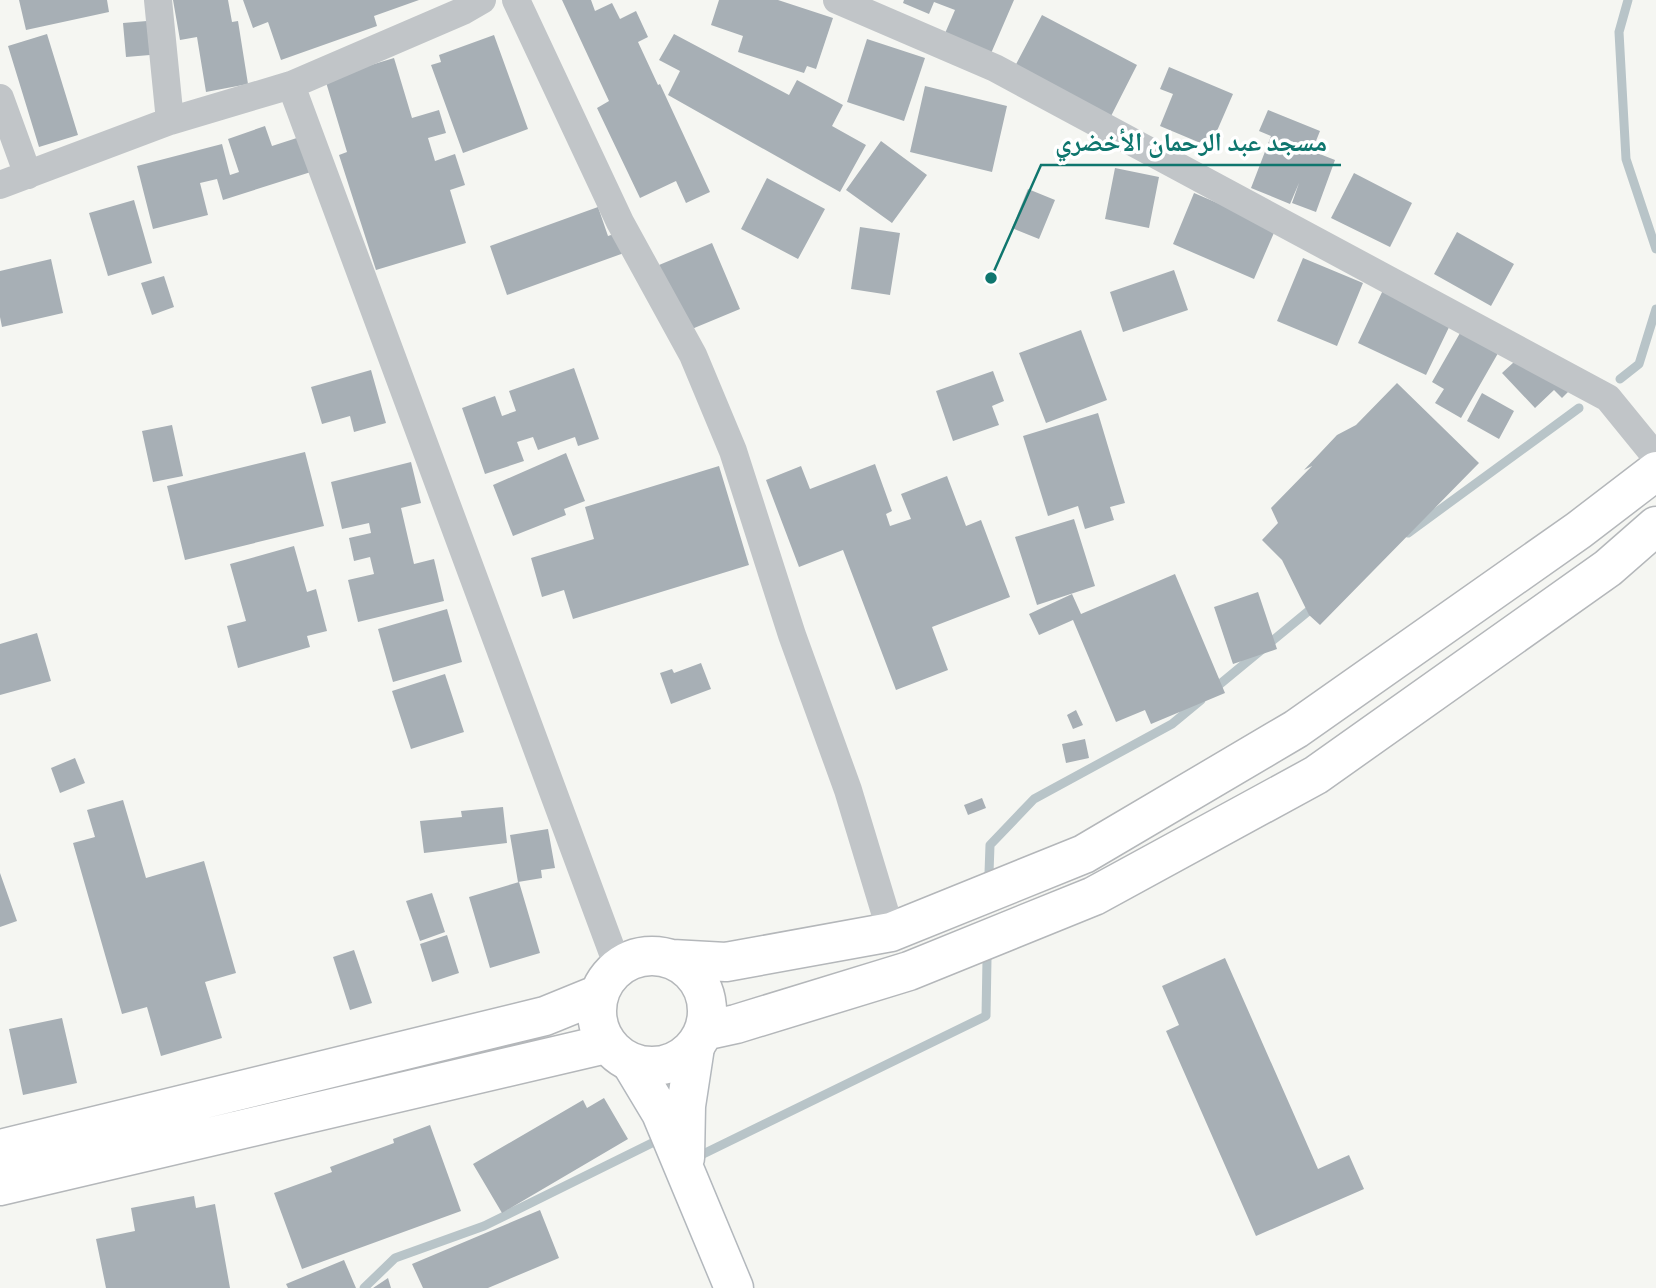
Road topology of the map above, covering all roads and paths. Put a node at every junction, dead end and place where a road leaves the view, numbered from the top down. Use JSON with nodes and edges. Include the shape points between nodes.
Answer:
{"nodes":[{"id":1,"x":158,"y":0,"type":"edge"},
{"id":2,"x":482,"y":0,"type":"edge"},
{"id":3,"x":516,"y":0,"type":"edge"},
{"id":4,"x":837,"y":0,"type":"edge"},
{"id":5,"x":291,"y":85,"type":"junction"},
{"id":6,"x":0,"y":98,"type":"edge"},
{"id":7,"x":170,"y":121,"type":"junction"},
{"id":8,"x":28,"y":175,"type":"junction"},
{"id":9,"x":0,"y":185,"type":"edge"},
{"id":10,"x":1656,"y":457,"type":"edge"},
{"id":11,"x":1656,"y":471,"type":"edge"},
{"id":12,"x":1656,"y":526,"type":"edge"},
{"id":13,"x":891,"y":932,"type":"junction"},
{"id":14,"x":672,"y":959,"type":"junction"},
{"id":15,"x":608,"y":981,"type":"junction"},
{"id":16,"x":699,"y":1039,"type":"junction"},
{"id":17,"x":619,"y":1054,"type":"junction"},
{"id":18,"x":0,"y":1149,"type":"edge"},
{"id":19,"x":685,"y":1167,"type":"junction"},
{"id":20,"x":0,"y":1186,"type":"edge"},
{"id":21,"x":734,"y":1288,"type":"edge"}],
"edges":[{"from":1,"to":7,"type":"street"},
{"from":2,"to":5,"type":"street"},
{"from":3,"to":13,"type":"street","via":[[620,222],[693,355],[733,451]]},
{"from":4,"to":10,"type":"street","via":[[995,68],[1608,398]]},
{"from":5,"to":7,"type":"street"},
{"from":5,"to":15,"type":"street"},
{"from":6,"to":8,"type":"street"},
{"from":7,"to":8,"type":"street"},
{"from":8,"to":9,"type":"street"},
{"from":11,"to":13,"type":"main road","via":[[1296,729],[1084,854]]},
{"from":12,"to":16,"type":"main road","via":[[1608,568],[1316,775],[1094,896],[909,971]]},
{"from":13,"to":14,"type":"main road","via":[[726,962]]},
{"from":14,"to":15,"type":"main road","via":[[634,958]]},
{"from":14,"to":16,"type":"main road","via":[[690,971],[703,988],[708,1010]]},
{"from":15,"to":17,"type":"main road","via":[[597,1020]]},
{"from":15,"to":18,"type":"main road","via":[[545,1016]]},
{"from":16,"to":17,"type":"main road","via":[[682,1059],[666,1066],[648,1067]]},
{"from":16,"to":19,"type":"main road","via":[[686,1106]]},
{"from":17,"to":19,"type":"main road","via":[[661,1113]]},
{"from":17,"to":20,"type":"main road"},
{"from":19,"to":21,"type":"main road"}]}
